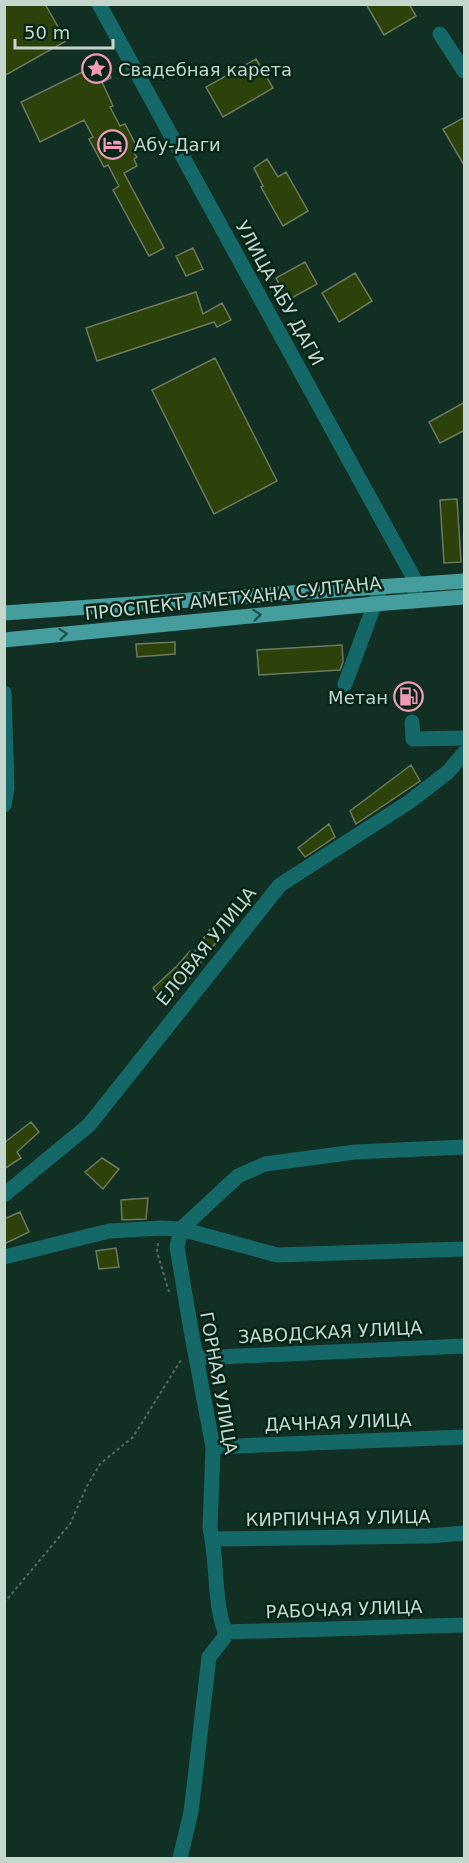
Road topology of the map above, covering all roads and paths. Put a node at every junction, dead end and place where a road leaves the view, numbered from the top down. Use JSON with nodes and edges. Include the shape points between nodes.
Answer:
{"nodes":[{"id":1,"x":99,"y":4,"type":"edge"},
{"id":2,"x":440,"y":34,"type":"dead end"},
{"id":3,"x":465,"y":71,"type":"edge"},
{"id":4,"x":465,"y":581,"type":"edge"},
{"id":5,"x":417,"y":584,"type":"junction"},
{"id":6,"x":381,"y":587,"type":"junction"},
{"id":7,"x":465,"y":597,"type":"edge"},
{"id":8,"x":413,"y":601,"type":"junction"},
{"id":9,"x":374,"y":603,"type":"junction"},
{"id":10,"x":4,"y":613,"type":"edge"},
{"id":11,"x":4,"y":640,"type":"edge"},
{"id":12,"x":345,"y":684,"type":"dead end"},
{"id":13,"x":4,"y":693,"type":"edge"},
{"id":14,"x":412,"y":722,"type":"dead end"},
{"id":15,"x":465,"y":738,"type":"edge"},
{"id":16,"x":465,"y":753,"type":"edge"},
{"id":17,"x":4,"y":805,"type":"edge"},
{"id":18,"x":465,"y":1147,"type":"edge"},
{"id":19,"x":4,"y":1195,"type":"edge"},
{"id":20,"x":161,"y":1228,"type":"junction"},
{"id":21,"x":181,"y":1229,"type":"junction"},
{"id":22,"x":465,"y":1249,"type":"edge"},
{"id":23,"x":4,"y":1257,"type":"edge"},
{"id":24,"x":171,"y":1296,"type":"dead end"},
{"id":25,"x":465,"y":1346,"type":"edge"},
{"id":26,"x":197,"y":1358,"type":"junction"},
{"id":27,"x":181,"y":1360,"type":"dead end"},
{"id":28,"x":465,"y":1437,"type":"edge"},
{"id":29,"x":213,"y":1447,"type":"junction"},
{"id":30,"x":465,"y":1533,"type":"edge"},
{"id":31,"x":213,"y":1539,"type":"junction"},
{"id":32,"x":4,"y":1603,"type":"edge"},
{"id":33,"x":465,"y":1624,"type":"edge"},
{"id":34,"x":225,"y":1632,"type":"junction"},
{"id":35,"x":180,"y":1858,"type":"edge"}],
"edges":[{"from":1,"to":5,"type":"street","name":"УЛИЦА АБУ ДАГИ"},
{"from":2,"to":3,"type":"street"},
{"from":4,"to":5,"type":"main road"},
{"from":5,"to":6,"type":"main road"},
{"from":5,"to":8,"type":"street"},
{"from":6,"to":9,"type":"street"},
{"from":6,"to":10,"type":"main road"},
{"from":7,"to":8,"type":"main road","name":"ПРОСПЕКТ АМЕТХАНА СУЛТАНА"},
{"from":8,"to":9,"type":"main road","name":"ПРОСПЕКТ АМЕТХАНА СУЛТАНА"},
{"from":11,"to":9,"type":"main road","name":"ПРОСПЕКТ АМЕТХАНА СУЛТАНА","one_way":true},
{"from":9,"to":12,"type":"street"},
{"from":13,"to":17,"type":"street"},
{"from":14,"to":15,"type":"street","via":[[413,739]]},
{"from":16,"to":19,"type":"street","name":"ЕЛОВАЯ УЛИЦА","via":[[448,772],[409,802],[280,885],[89,1125]]},
{"from":18,"to":21,"type":"street","via":[[356,1152],[265,1164],[238,1176]]},
{"from":20,"to":21,"type":"street"},
{"from":20,"to":23,"type":"street","via":[[109,1231]]},
{"from":20,"to":24,"type":"path","via":[[157,1252]]},
{"from":21,"to":22,"type":"street","via":[[277,1255]]},
{"from":21,"to":26,"type":"street","name":"ГОРНАЯ УЛИЦА","via":[[177,1247]]},
{"from":25,"to":26,"type":"street","name":"ЗАВОДСКАЯ УЛИЦА"},
{"from":26,"to":29,"type":"street","name":"ГОРНАЯ УЛИЦА"},
{"from":27,"to":32,"type":"path","via":[[133,1437],[100,1464],[70,1524]]},
{"from":28,"to":29,"type":"street","name":"ДАЧНАЯ УЛИЦА"},
{"from":29,"to":31,"type":"street","name":"ГОРНАЯ УЛИЦА"},
{"from":30,"to":31,"type":"street","name":"КИРПИЧНАЯ УЛИЦА"},
{"from":31,"to":34,"type":"street","name":"ГОРНАЯ УЛИЦА","via":[[216,1593]]},
{"from":33,"to":34,"type":"street","name":"РАБОЧАЯ УЛИЦА"},
{"from":34,"to":35,"type":"street","via":[[209,1657],[192,1812]]}]}
